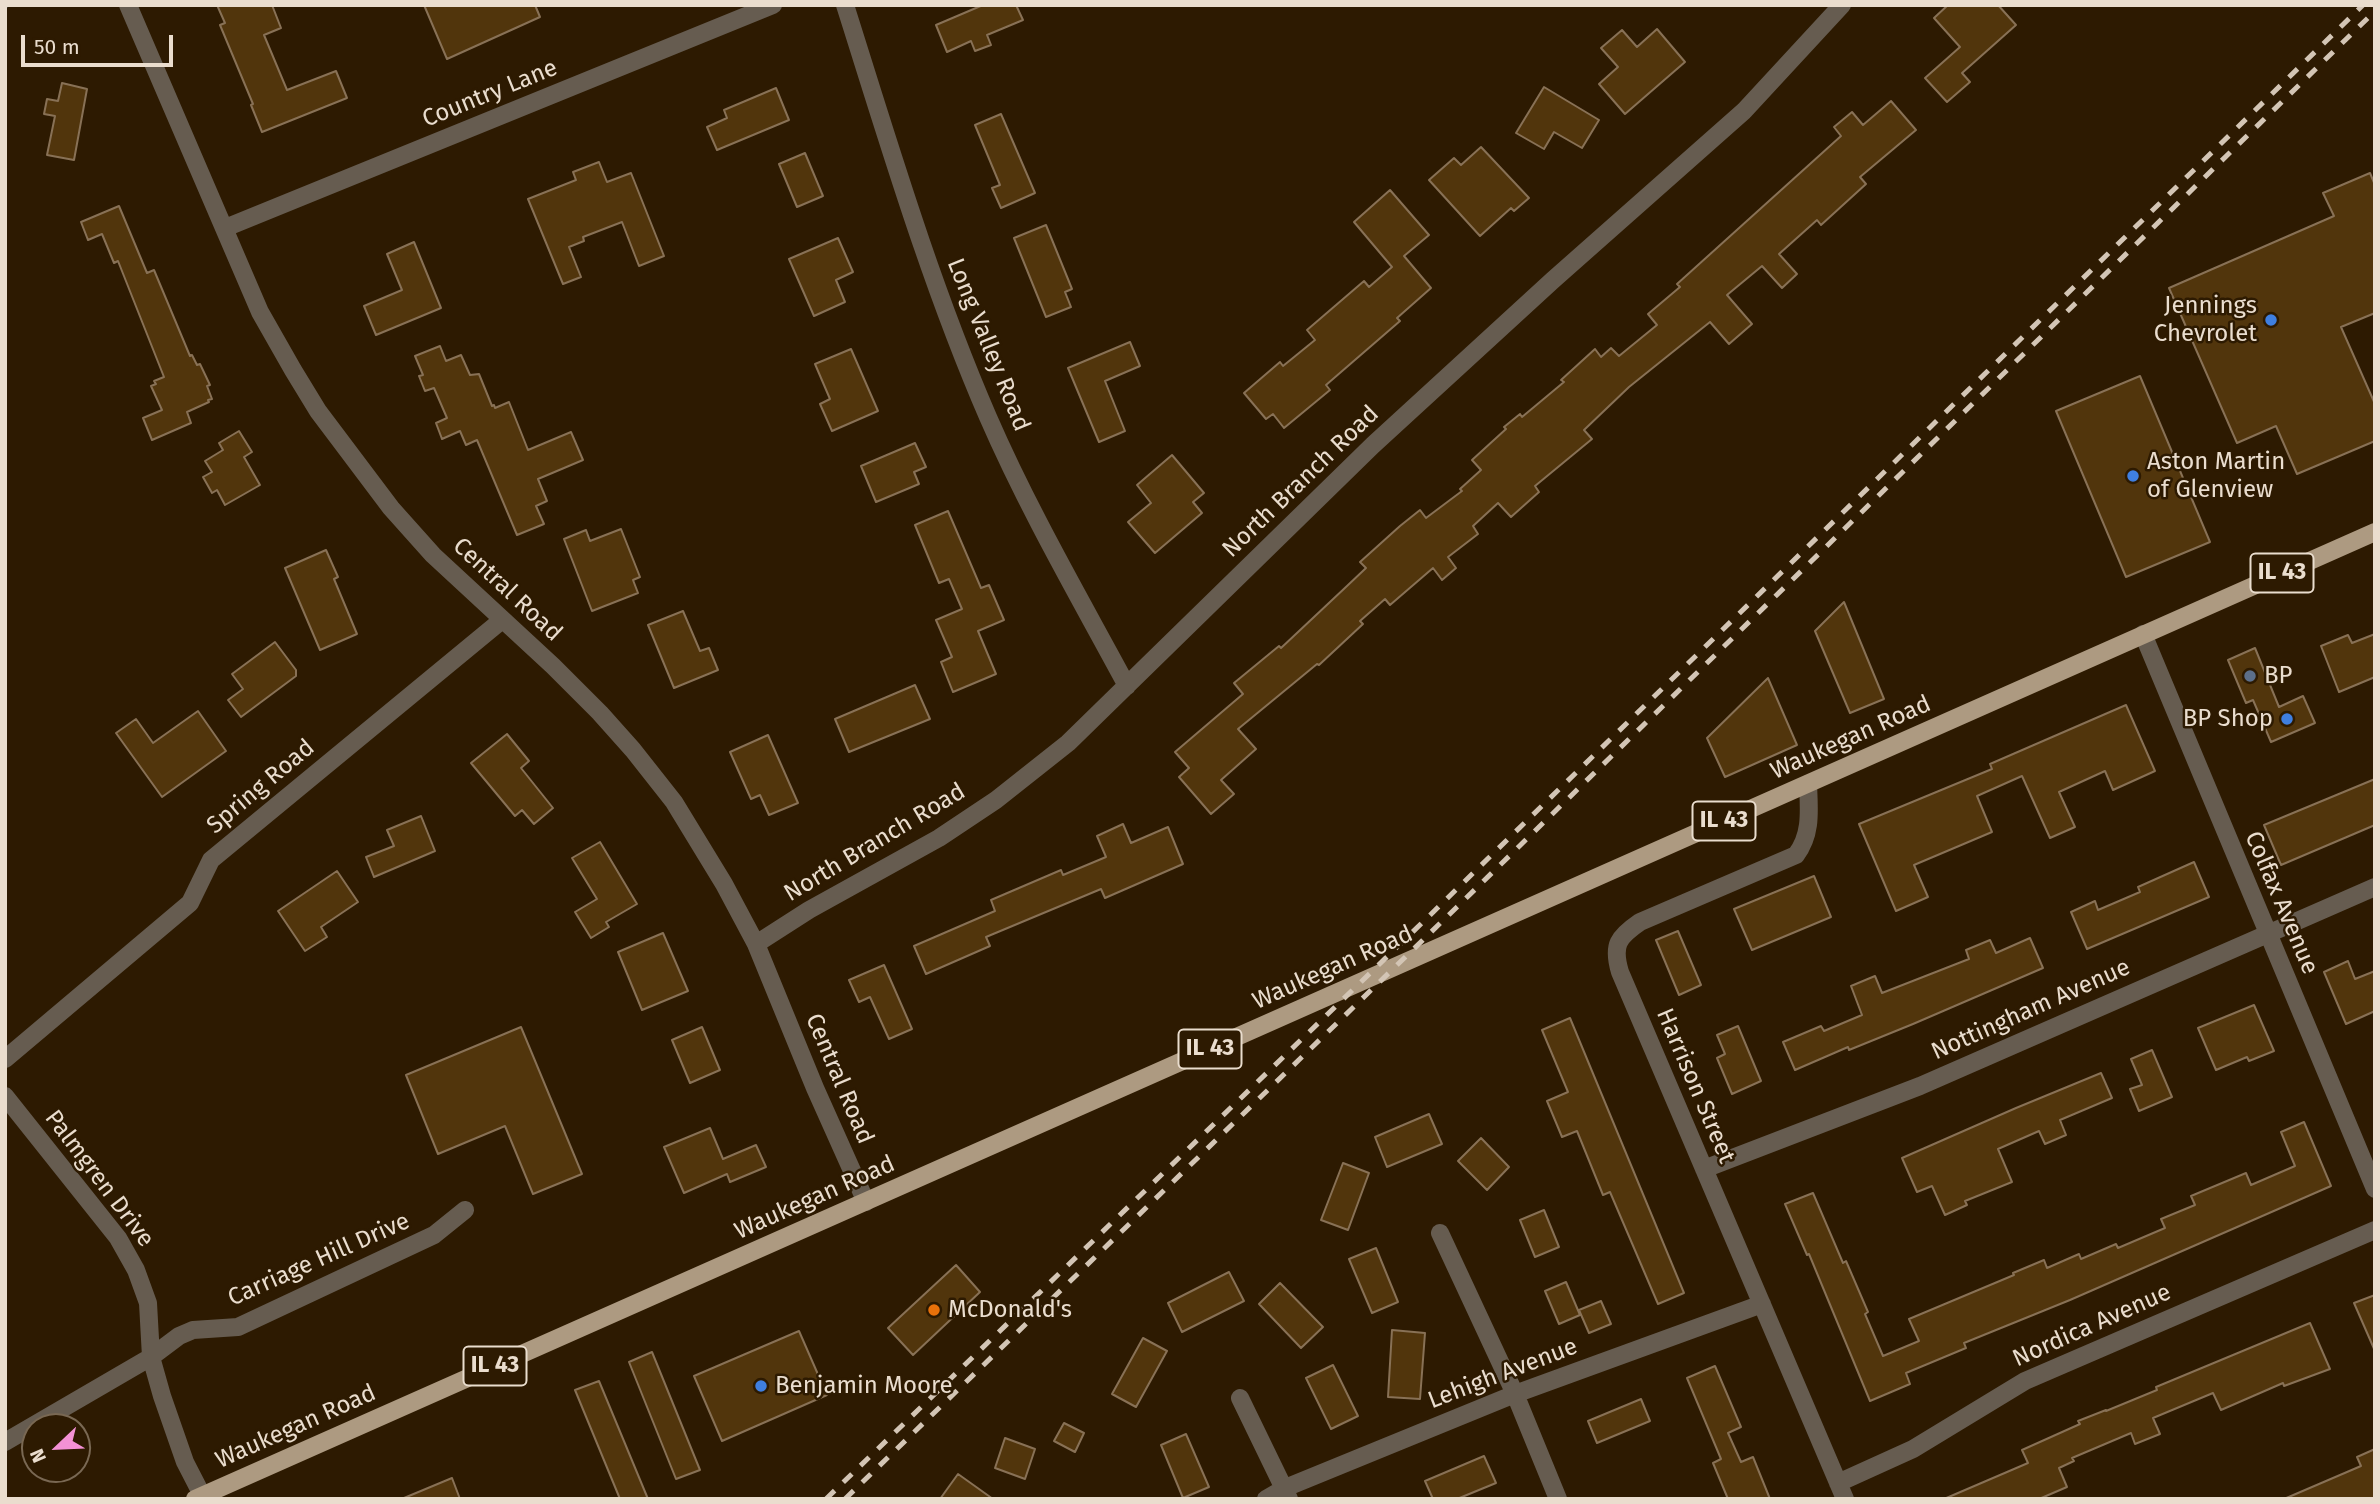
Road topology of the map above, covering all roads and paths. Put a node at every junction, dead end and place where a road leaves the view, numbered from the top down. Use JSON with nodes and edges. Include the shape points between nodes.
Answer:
{"nodes":[{"id":1,"x":128,"y":5,"type":"edge"},
{"id":2,"x":773,"y":5,"type":"edge"},
{"id":3,"x":845,"y":5,"type":"edge"},
{"id":4,"x":1842,"y":5,"type":"edge"},
{"id":5,"x":225,"y":228,"type":"junction"},
{"id":6,"x":2375,"y":532,"type":"edge"},
{"id":7,"x":502,"y":620,"type":"junction"},
{"id":8,"x":2143,"y":634,"type":"junction"},
{"id":9,"x":1127,"y":686,"type":"junction"},
{"id":10,"x":1808,"y":784,"type":"junction"},
{"id":11,"x":2375,"y":887,"type":"edge"},
{"id":12,"x":2267,"y":933,"type":"junction"},
{"id":13,"x":756,"y":944,"type":"junction"},
{"id":14,"x":5,"y":1059,"type":"edge"},
{"id":15,"x":5,"y":1096,"type":"edge"},
{"id":16,"x":1704,"y":1168,"type":"junction"},
{"id":17,"x":2375,"y":1189,"type":"edge"},
{"id":18,"x":866,"y":1202,"type":"junction"},
{"id":19,"x":466,"y":1210,"type":"dead end"},
{"id":20,"x":2375,"y":1230,"type":"edge"},
{"id":21,"x":1440,"y":1233,"type":"dead end"},
{"id":22,"x":1762,"y":1304,"type":"junction"},
{"id":23,"x":151,"y":1357,"type":"junction"},
{"id":24,"x":1515,"y":1394,"type":"junction"},
{"id":25,"x":1240,"y":1398,"type":"dead end"},
{"id":26,"x":5,"y":1442,"type":"edge"},
{"id":27,"x":1842,"y":1491,"type":"edge"},
{"id":28,"x":1287,"y":1494,"type":"edge"},
{"id":29,"x":199,"y":1497,"type":"edge"},
{"id":30,"x":1266,"y":1499,"type":"edge"},
{"id":31,"x":1558,"y":1499,"type":"edge"}],
"edges":[{"from":1,"to":5,"type":"street","name":"Central Road"},
{"from":2,"to":5,"type":"street","name":"Country Lane"},
{"from":3,"to":9,"type":"street","name":"Long Valley Road","via":[[917,232],[988,416],[1025,496]]},
{"from":4,"to":9,"type":"street","name":"North Branch Road","via":[[1744,111],[1373,445]]},
{"from":5,"to":7,"type":"street","name":"Central Road","via":[[260,312],[318,411],[391,509]]},
{"from":6,"to":8,"type":"main road","name":"Waukegan Road","number":"IL 43"},
{"from":7,"to":13,"type":"street","name":"Central Road","via":[[600,713],[674,802]]},
{"from":7,"to":14,"type":"street","name":"Spring Road","via":[[211,860],[190,903]]},
{"from":8,"to":10,"type":"main road","name":"Waukegan Road","number":"IL 43"},
{"from":8,"to":12,"type":"street","name":"Colfax Avenue"},
{"from":9,"to":13,"type":"street","name":"North Branch Road","via":[[1068,743],[996,800]]},
{"from":10,"to":16,"type":"street","name":"Harrison Street","via":[[1807,835],[1796,855],[1640,922],[1618,942],[1615,956],[1620,972]]},
{"from":10,"to":18,"type":"main road","name":"Waukegan Road","number":"IL 43"},
{"from":11,"to":12,"type":"street","name":"Nottingham Avenue"},
{"from":12,"to":16,"type":"street","name":"Nottingham Avenue","via":[[1920,1086]]},
{"from":12,"to":17,"type":"street","name":"Colfax Avenue"},
{"from":13,"to":18,"type":"street","name":"Central Road"},
{"from":15,"to":23,"type":"street","name":"Palmgren Drive","via":[[118,1238],[136,1270],[148,1303]]},
{"from":16,"to":22,"type":"street","name":"Harrison Street"},
{"from":18,"to":29,"type":"main road","name":"Waukegan Road","number":"IL 43"},
{"from":19,"to":23,"type":"street","name":"Carriage Hill Drive","via":[[434,1236],[238,1328],[193,1330]]},
{"from":20,"to":27,"type":"street","name":"Nordica Avenue","via":[[2025,1381]]},
{"from":21,"to":24,"type":"street"},
{"from":22,"to":24,"type":"street","name":"Lehigh Avenue"},
{"from":22,"to":27,"type":"street","name":"Harrison Street"},
{"from":23,"to":26,"type":"street","name":"Carriage Hill Drive"},
{"from":23,"to":29,"type":"street","name":"Palmgren Drive"},
{"from":24,"to":28,"type":"street","name":"Lehigh Avenue"},
{"from":24,"to":31,"type":"street"},
{"from":25,"to":28,"type":"street"},
{"from":28,"to":30,"type":"street","name":"Lehigh Avenue"}]}
